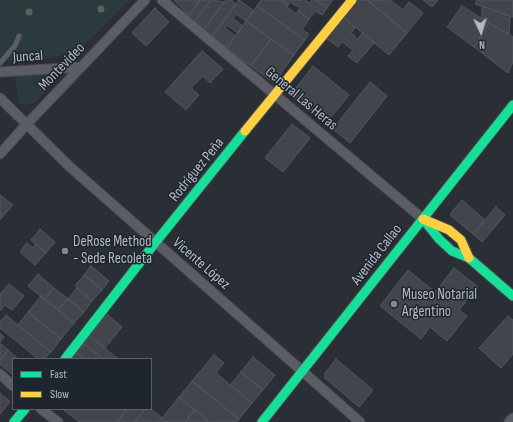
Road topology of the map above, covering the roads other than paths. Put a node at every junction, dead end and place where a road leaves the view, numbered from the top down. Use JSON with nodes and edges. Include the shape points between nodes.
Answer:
{"nodes":[{"id":1,"x":145,"y":0,"type":"edge"},
{"id":2,"x":162,"y":0,"type":"edge"},
{"id":3,"x":352,"y":0,"type":"edge"},
{"id":4,"x":19,"y":36,"type":"dead end"},
{"id":5,"x":0,"y":63,"type":"edge"},
{"id":6,"x":81,"y":67,"type":"junction"},
{"id":7,"x":0,"y":72,"type":"edge"},
{"id":8,"x":275,"y":96,"type":"junction"},
{"id":9,"x":0,"y":98,"type":"edge"},
{"id":10,"x":513,"y":105,"type":"edge"},
{"id":11,"x":26,"y":125,"type":"junction"},
{"id":12,"x":0,"y":154,"type":"edge"},
{"id":13,"x":423,"y":219,"type":"junction"},
{"id":14,"x":155,"y":243,"type":"junction"},
{"id":15,"x":469,"y":258,"type":"junction"},
{"id":16,"x":513,"y":296,"type":"edge"},
{"id":17,"x":66,"y":358,"type":"edge"},
{"id":18,"x":303,"y":371,"type":"junction"},
{"id":19,"x":0,"y":374,"type":"edge"},
{"id":20,"x":12,"y":385,"type":"edge"},
{"id":21,"x":24,"y":410,"type":"edge"},
{"id":22,"x":42,"y":410,"type":"edge"},
{"id":23,"x":513,"y":418,"type":"edge"},
{"id":24,"x":14,"y":422,"type":"edge"},
{"id":25,"x":58,"y":422,"type":"edge"},
{"id":26,"x":262,"y":422,"type":"edge"},
{"id":27,"x":360,"y":422,"type":"edge"},
{"id":28,"x":509,"y":422,"type":"edge"}],
"edges":[{"from":1,"to":6,"type":"street","name":"Montevideo"},
{"from":2,"to":8,"type":"street","name":"General Las Heras"},
{"from":3,"to":8,"type":"main road","name":"Rodríguez Peña"},
{"from":4,"to":5,"type":"lane","via":[[15,46]]},
{"from":6,"to":7,"type":"street","name":"Juncal"},
{"from":6,"to":11,"type":"street","name":"Montevideo"},
{"from":8,"to":13,"type":"street","name":"General Las Heras"},
{"from":8,"to":14,"type":"main road","name":"Rodríguez Peña"},
{"from":9,"to":11,"type":"street","name":"Vicente López"},
{"from":10,"to":13,"type":"main road","name":"Avenida Callao"},
{"from":11,"to":12,"type":"street","name":"Montevideo"},
{"from":11,"to":14,"type":"street","name":"Vicente López"},
{"from":13,"to":15,"type":"main road","via":[[452,251]]},
{"from":13,"to":15,"type":"main road","via":[[449,230],[461,240]]},
{"from":13,"to":18,"type":"main road","name":"Avenida Callao"},
{"from":14,"to":17,"type":"main road","name":"Rodríguez Peña"},
{"from":14,"to":18,"type":"street","name":"Vicente López"},
{"from":15,"to":16,"type":"main road"},
{"from":18,"to":26,"type":"main road","name":"Avenida Callao"},
{"from":18,"to":27,"type":"street","name":"Vicente López"},
{"from":19,"to":20,"type":"street"},
{"from":21,"to":24,"type":"main road"},
{"from":22,"to":25,"type":"street"},
{"from":23,"to":28,"type":"street"}]}
